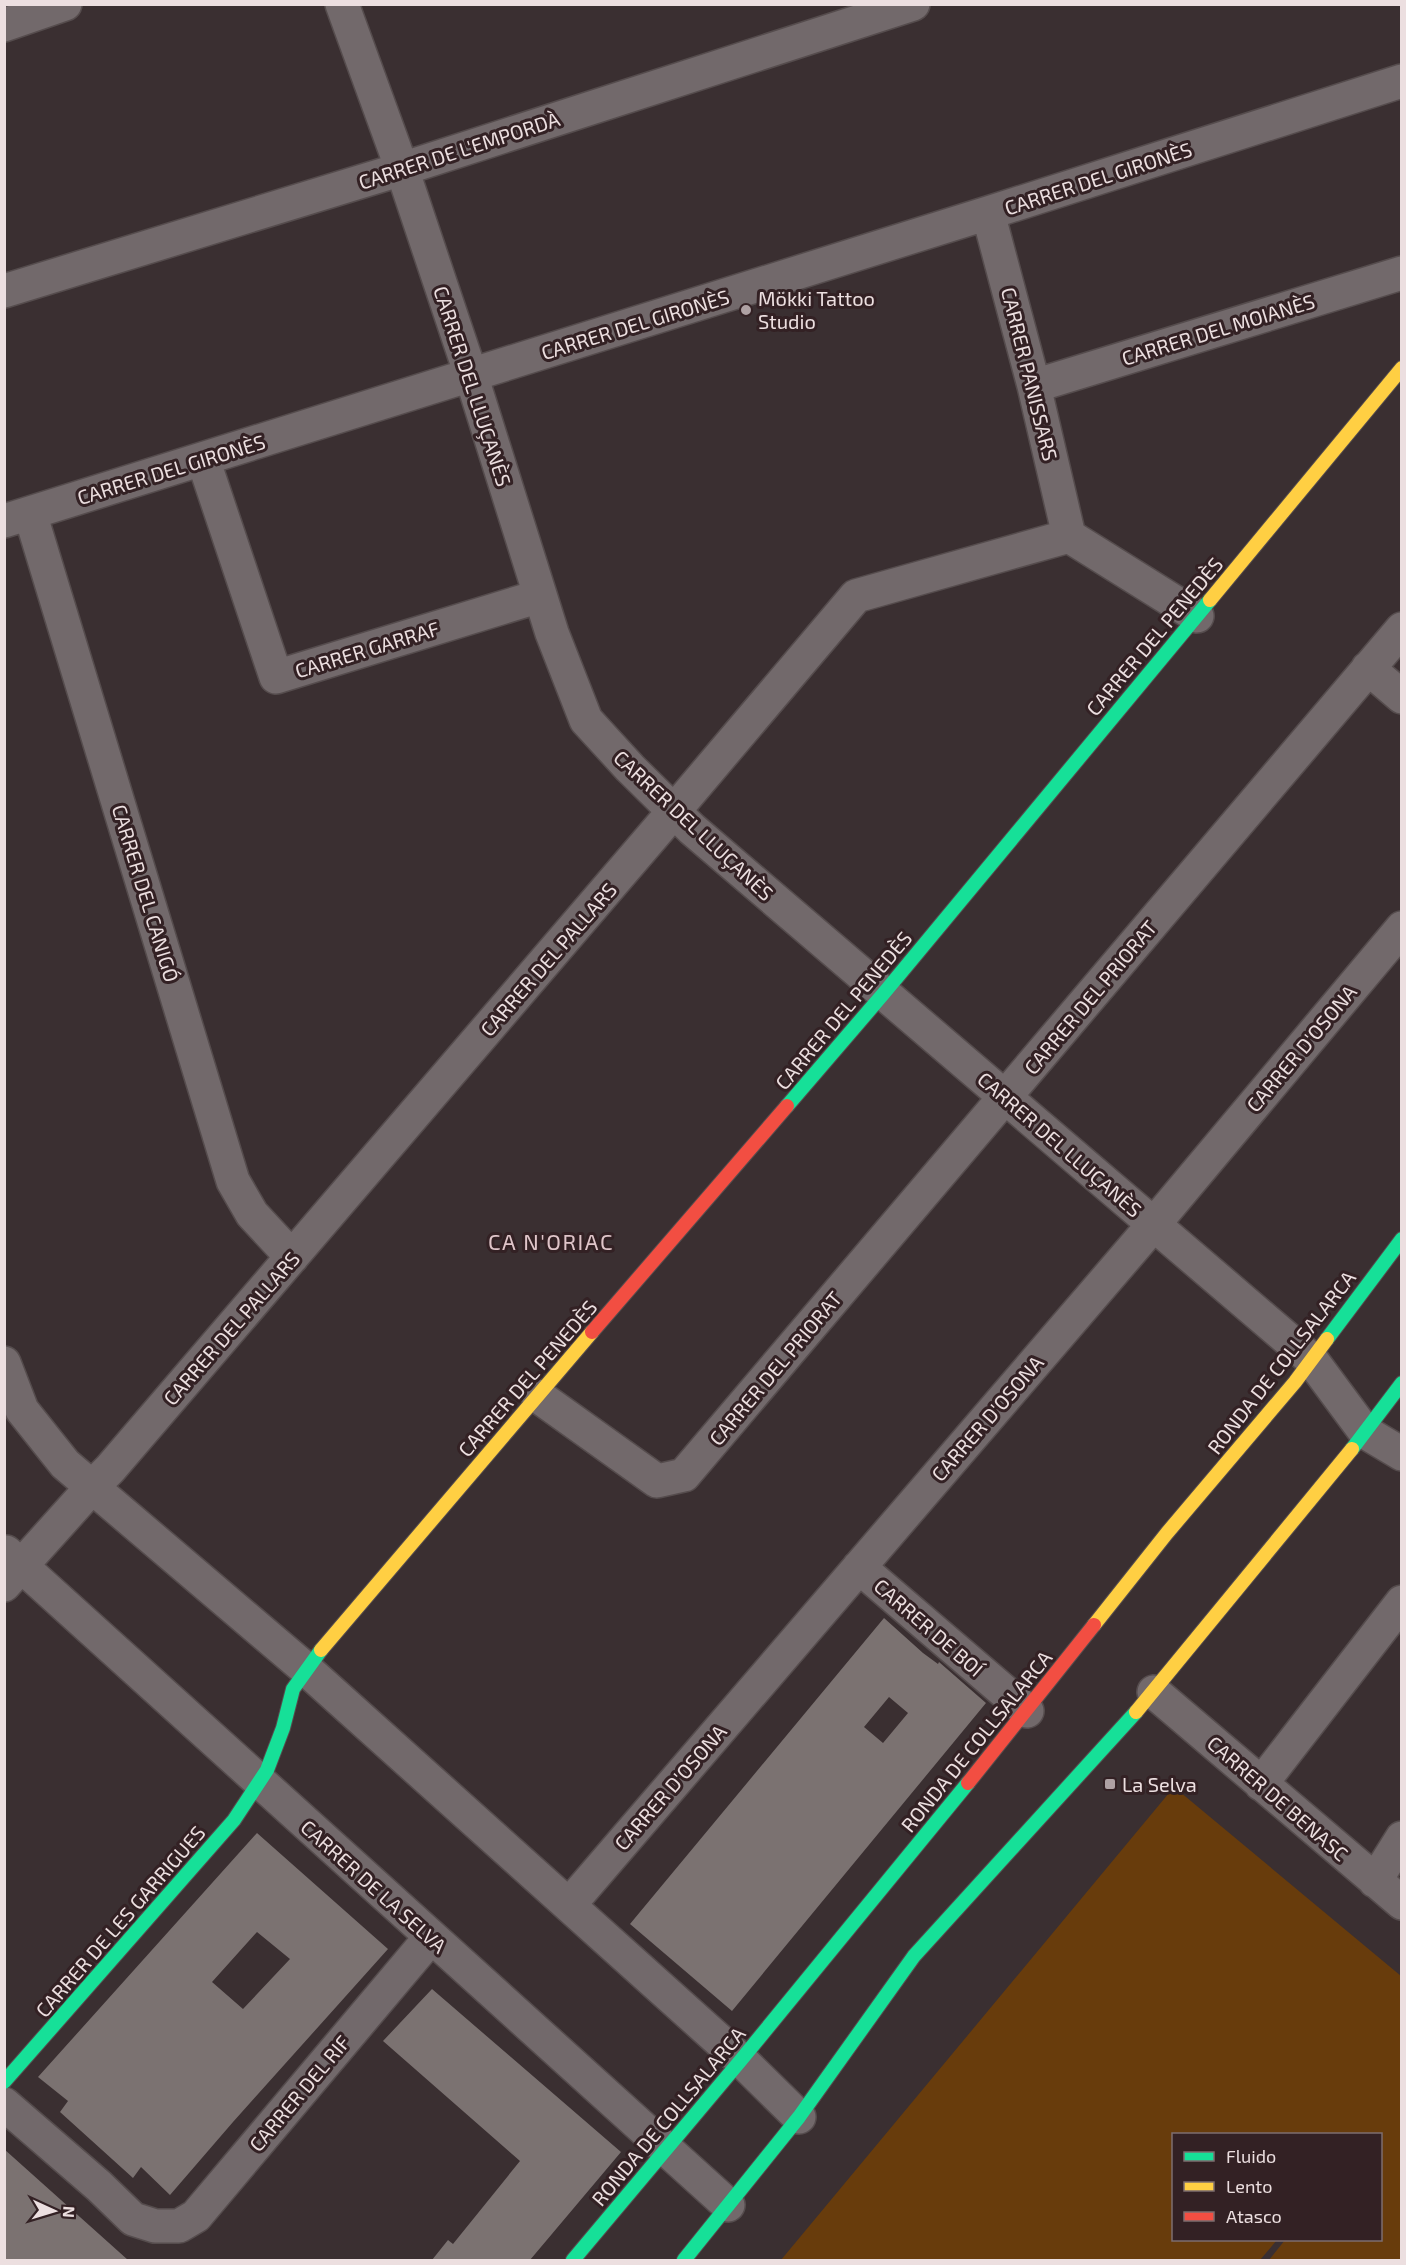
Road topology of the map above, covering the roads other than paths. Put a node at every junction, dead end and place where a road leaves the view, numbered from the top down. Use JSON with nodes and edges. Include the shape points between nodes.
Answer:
{"nodes":[{"id":1,"x":65,"y":4,"type":"edge"},
{"id":2,"x":342,"y":4,"type":"edge"},
{"id":3,"x":913,"y":4,"type":"edge"},
{"id":4,"x":4,"y":25,"type":"edge"},
{"id":5,"x":1401,"y":81,"type":"edge"},
{"id":6,"x":402,"y":169,"type":"junction"},
{"id":7,"x":988,"y":213,"type":"junction"},
{"id":8,"x":1401,"y":273,"type":"edge"},
{"id":9,"x":4,"y":291,"type":"edge"},
{"id":10,"x":1401,"y":368,"type":"edge"},
{"id":11,"x":471,"y":375,"type":"junction"},
{"id":12,"x":1034,"y":386,"type":"junction"},
{"id":13,"x":203,"y":459,"type":"junction"},
{"id":14,"x":17,"y":517,"type":"edge"},
{"id":15,"x":1069,"y":536,"type":"junction"},
{"id":16,"x":540,"y":596,"type":"junction"},
{"id":17,"x":1197,"y":616,"type":"junction"},
{"id":18,"x":1401,"y":629,"type":"edge"},
{"id":19,"x":1368,"y":668,"type":"junction"},
{"id":20,"x":1401,"y":697,"type":"edge"},
{"id":21,"x":674,"y":812,"type":"junction"},
{"id":22,"x":1401,"y":928,"type":"edge"},
{"id":23,"x":884,"y":993,"type":"junction"},
{"id":24,"x":1006,"y":1097,"type":"junction"},
{"id":25,"x":1154,"y":1224,"type":"junction"},
{"id":26,"x":1401,"y":1239,"type":"edge"},
{"id":27,"x":292,"y":1257,"type":"junction"},
{"id":28,"x":1311,"y":1359,"type":"junction"},
{"id":29,"x":4,"y":1363,"type":"edge"},
{"id":30,"x":1401,"y":1383,"type":"edge"},
{"id":31,"x":538,"y":1396,"type":"junction"},
{"id":32,"x":1365,"y":1432,"type":"junction"},
{"id":33,"x":1401,"y":1454,"type":"edge"},
{"id":34,"x":92,"y":1487,"type":"junction"},
{"id":35,"x":10,"y":1567,"type":"edge"},
{"id":36,"x":859,"y":1567,"type":"junction"},
{"id":37,"x":1401,"y":1602,"type":"edge"},
{"id":38,"x":307,"y":1670,"type":"junction"},
{"id":39,"x":1154,"y":1692,"type":"junction"},
{"id":40,"x":1027,"y":1711,"type":"junction"},
{"id":41,"x":259,"y":1780,"type":"junction"},
{"id":42,"x":1261,"y":1784,"type":"junction"},
{"id":43,"x":1401,"y":1838,"type":"edge"},
{"id":44,"x":1375,"y":1881,"type":"junction"},
{"id":45,"x":1401,"y":1903,"type":"edge"},
{"id":46,"x":569,"y":1905,"type":"junction"},
{"id":47,"x":431,"y":1937,"type":"junction"},
{"id":48,"x":741,"y":2060,"type":"junction"},
{"id":49,"x":4,"y":2082,"type":"edge"},
{"id":50,"x":4,"y":2104,"type":"edge"},
{"id":51,"x":799,"y":2117,"type":"junction"},
{"id":52,"x":665,"y":2150,"type":"junction"},
{"id":53,"x":728,"y":2205,"type":"junction"},
{"id":54,"x":573,"y":2260,"type":"edge"},
{"id":55,"x":684,"y":2260,"type":"edge"}],
"edges":[{"from":1,"to":4,"type":"street"},
{"from":2,"to":6,"type":"street","name":"CARRER DEL LLUÇANÈS"},
{"from":3,"to":6,"type":"street","name":"CARRER DE L'EMPORDÀ"},
{"from":5,"to":7,"type":"street","name":"CARRER DEL GIRONÈS"},
{"from":6,"to":9,"type":"street","name":"CARRER DE L'EMPORDÀ"},
{"from":6,"to":11,"type":"street","name":"CARRER DEL LLUÇANÈS"},
{"from":7,"to":11,"type":"street","name":"CARRER DEL GIRONÈS"},
{"from":7,"to":12,"type":"street","name":"CARRER PANISSARS"},
{"from":8,"to":12,"type":"street","name":"CARRER DEL MOIANÈS"},
{"from":10,"to":17,"type":"street","name":"CARRER DEL PENEDÈS"},
{"from":11,"to":13,"type":"street","name":"CARRER DEL GIRONÈS"},
{"from":11,"to":16,"type":"street","name":"CARRER DEL LLUÇANÈS"},
{"from":12,"to":15,"type":"street","name":"CARRER PANISSARS"},
{"from":13,"to":14,"type":"street","name":"CARRER DEL GIRONÈS"},
{"from":13,"to":16,"type":"street","name":"CARRER GARRAF","via":[[276,677]]},
{"from":14,"to":27,"type":"street","name":"CARRER DEL CANIGÓ","via":[[233,1181],[252,1214]]},
{"from":15,"to":17,"type":"street"},
{"from":15,"to":21,"type":"street","name":"CARRER DEL PALLARS","via":[[856,596]]},
{"from":16,"to":21,"type":"street","name":"CARRER DEL LLUÇANÈS","via":[[586,720]]},
{"from":17,"to":23,"type":"street","name":"CARRER DEL PENEDÈS"},
{"from":18,"to":19,"type":"street","name":"CARRER DEL PRIORAT"},
{"from":19,"to":20,"type":"street"},
{"from":19,"to":24,"type":"street","name":"CARRER DEL PRIORAT"},
{"from":21,"to":23,"type":"street","name":"CARRER DEL LLUÇANÈS"},
{"from":21,"to":27,"type":"street","name":"CARRER DEL PALLARS"},
{"from":22,"to":25,"type":"street","name":"CARRER D'OSONA"},
{"from":23,"to":24,"type":"street","name":"CARRER DEL LLUÇANÈS"},
{"from":23,"to":31,"type":"street","name":"CARRER DEL PENEDÈS"},
{"from":24,"to":25,"type":"street","name":"CARRER DEL LLUÇANÈS"},
{"from":24,"to":31,"type":"street","name":"CARRER DEL PRIORAT","via":[[684,1475],[657,1481]]},
{"from":25,"to":28,"type":"street","name":"CARRER DEL LLUÇANÈS"},
{"from":25,"to":36,"type":"street","name":"CARRER D'OSONA"},
{"from":26,"to":28,"type":"street","name":"RONDA DE COLLSALARCA"},
{"from":27,"to":34,"type":"street","name":"CARRER DEL PALLARS"},
{"from":28,"to":32,"type":"street","name":"CARRER DEL LLUÇANÈS"},
{"from":28,"to":40,"type":"street","name":"RONDA DE COLLSALARCA"},
{"from":29,"to":34,"type":"street","via":[[22,1410],[65,1464]]},
{"from":30,"to":32,"type":"street"},
{"from":31,"to":38,"type":"street","name":"CARRER DEL PENEDÈS","via":[[331,1636]]},
{"from":32,"to":33,"type":"street"},
{"from":32,"to":39,"type":"street"},
{"from":34,"to":35,"type":"street","name":"CARRER DEL PALLARS"},
{"from":34,"to":38,"type":"street"},
{"from":35,"to":41,"type":"street","name":"CARRER DE LA SELVA"},
{"from":36,"to":40,"type":"street","name":"CARRER DE BOÍ"},
{"from":36,"to":46,"type":"street","name":"CARRER D'OSONA"},
{"from":37,"to":42,"type":"street"},
{"from":38,"to":41,"type":"street","name":"CARRER DEL PENEDÈS","via":[[293,1689],[283,1728],[267,1770]]},
{"from":38,"to":46,"type":"street"},
{"from":39,"to":42,"type":"street","name":"CARRER DE BENASC"},
{"from":39,"to":51,"type":"street","via":[[914,1956]]},
{"from":40,"to":48,"type":"street","name":"RONDA DE COLLSALARCA"},
{"from":41,"to":47,"type":"street","name":"CARRER DE LA SELVA"},
{"from":41,"to":49,"type":"street","name":"CARRER DE LES GARRIGUES","via":[[234,1820]]},
{"from":42,"to":44,"type":"street","name":"CARRER DE BENASC"},
{"from":43,"to":44,"type":"street"},
{"from":44,"to":45,"type":"street","name":"CARRER DE BENASC"},
{"from":46,"to":48,"type":"street"},
{"from":47,"to":50,"type":"street","name":"CARRER DEL RIF","via":[[196,2216],[179,2226],[155,2226],[133,2219]]},
{"from":47,"to":52,"type":"street","name":"CARRER DE LA SELVA"},
{"from":48,"to":51,"type":"street"},
{"from":48,"to":52,"type":"street","name":"RONDA DE COLLSALARCA"},
{"from":51,"to":53,"type":"street"},
{"from":52,"to":53,"type":"street","name":"CARRER DE LA SELVA"},
{"from":52,"to":54,"type":"street","name":"RONDA DE COLLSALARCA"},
{"from":53,"to":55,"type":"street"}]}
